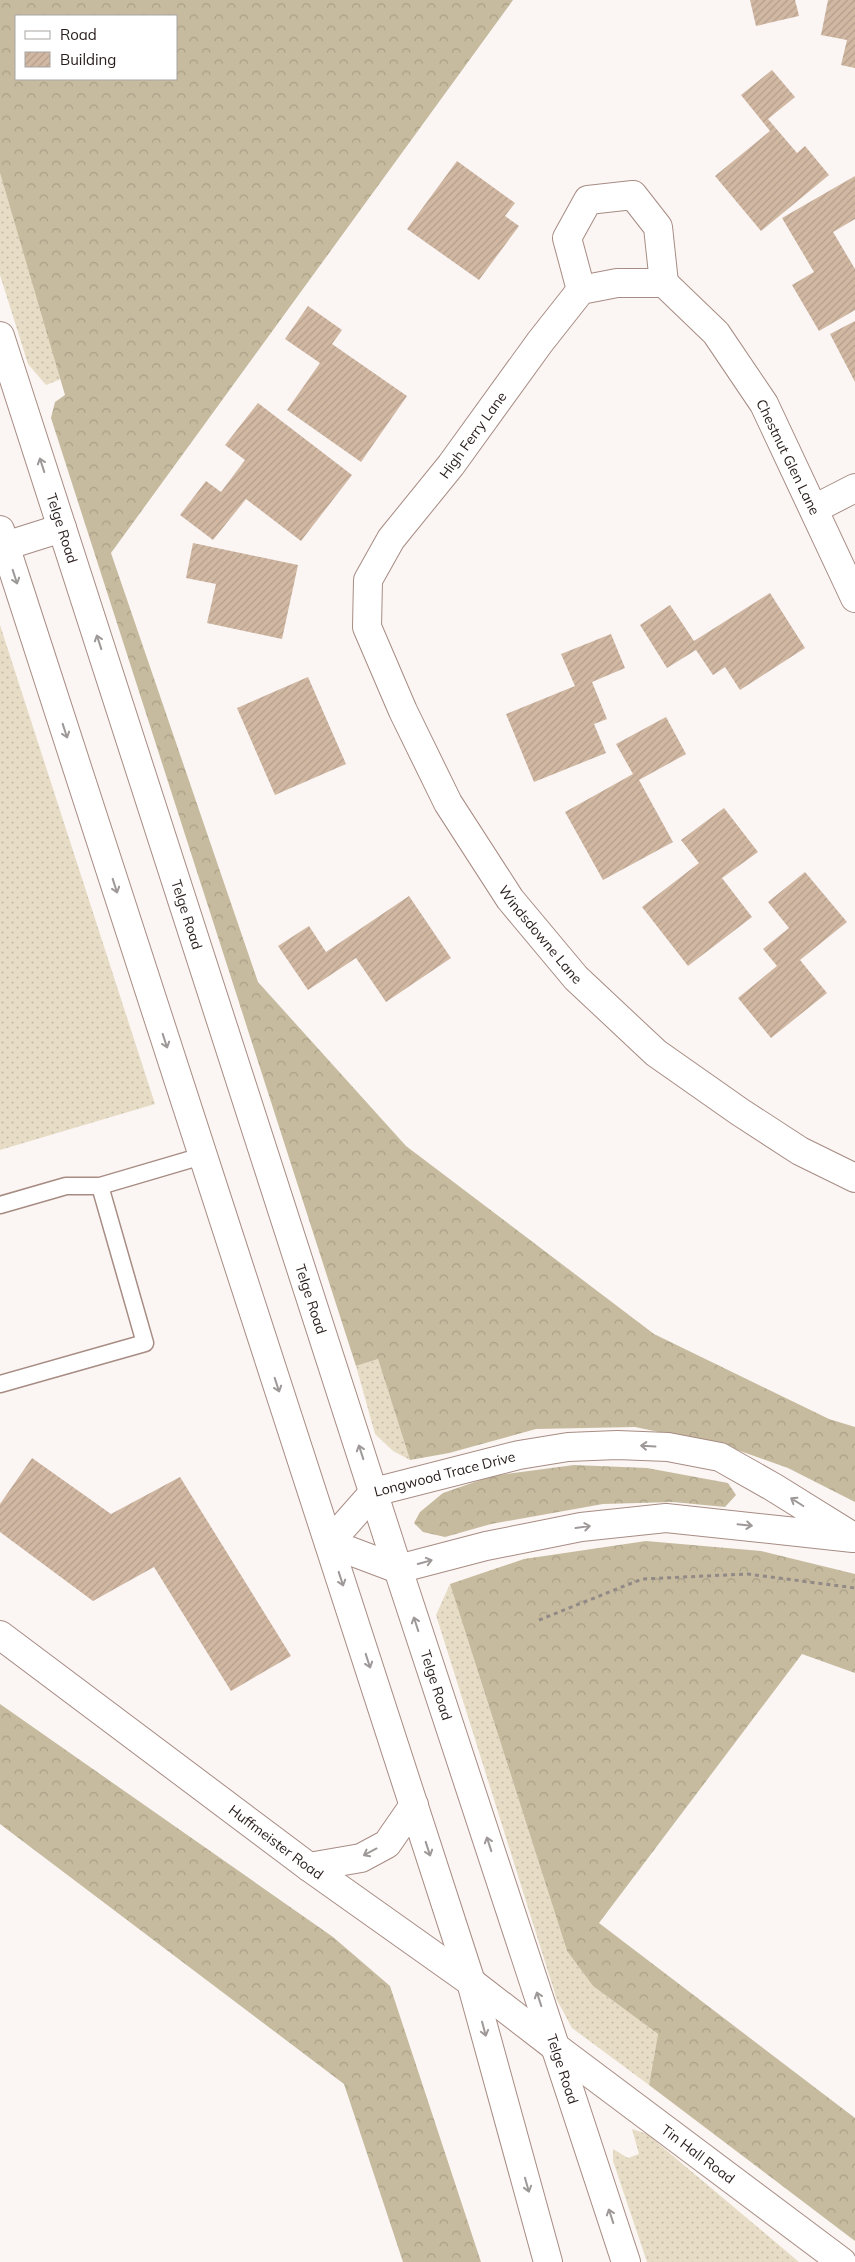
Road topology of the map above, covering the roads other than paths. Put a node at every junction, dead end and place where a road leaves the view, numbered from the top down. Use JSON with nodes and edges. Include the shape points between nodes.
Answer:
{"nodes":[{"id":1,"x":664,"y":283,"type":"junction"},
{"id":2,"x":581,"y":290,"type":"junction"},
{"id":3,"x":0,"y":336,"type":"edge"},
{"id":4,"x":855,"y":488,"type":"edge"},
{"id":5,"x":814,"y":509,"type":"junction"},
{"id":6,"x":62,"y":528,"type":"junction"},
{"id":7,"x":3,"y":538,"type":"edge"},
{"id":8,"x":368,"y":580,"type":"joint"},
{"id":9,"x":855,"y":598,"type":"edge"},
{"id":10,"x":202,"y":1156,"type":"junction"},
{"id":11,"x":855,"y":1178,"type":"edge"},
{"id":12,"x":100,"y":1186,"type":"junction"},
{"id":13,"x":0,"y":1205,"type":"edge"},
{"id":14,"x":0,"y":1384,"type":"edge"},
{"id":15,"x":374,"y":1492,"type":"junction"},
{"id":16,"x":854,"y":1538,"type":"edge"},
{"id":17,"x":329,"y":1543,"type":"junction"},
{"id":18,"x":398,"y":1569,"type":"junction"},
{"id":19,"x":0,"y":1635,"type":"edge"},
{"id":20,"x":414,"y":1805,"type":"junction"},
{"id":21,"x":309,"y":1867,"type":"junction"},
{"id":22,"x":471,"y":1982,"type":"junction"},
{"id":23,"x":554,"y":2046,"type":"junction"},
{"id":24,"x":548,"y":2262,"type":"edge"},
{"id":25,"x":626,"y":2262,"type":"edge"},
{"id":26,"x":842,"y":2262,"type":"edge"}],
"edges":[{"from":1,"to":2,"type":"street","via":[[617,283]]},
{"from":1,"to":2,"type":"street","via":[[658,227],[633,195],[588,200],[567,238]]},
{"from":1,"to":5,"type":"street","name":"Chestnut Glen Lane","via":[[716,333],[759,396]]},
{"from":2,"to":8,"type":"street","name":"High Ferry Lane","via":[[451,465],[391,539]]},
{"from":6,"to":3,"type":"street","name":"Telge Road","one_way":true},
{"from":4,"to":5,"type":"street"},
{"from":5,"to":9,"type":"street","name":"Chestnut Glen Lane"},
{"from":6,"to":7,"type":"street"},
{"from":15,"to":6,"type":"street","name":"Telge Road","one_way":true},
{"from":7,"to":10,"type":"street","one_way":true},
{"from":8,"to":11,"type":"street","name":"Windsdowne Lane","via":[[368,626],[402,711],[448,803],[510,899],[576,978],[656,1053],[800,1151]]},
{"from":10,"to":12,"type":"lane"},
{"from":10,"to":17,"type":"street","one_way":true},
{"from":12,"to":13,"type":"lane","via":[[66,1186]]},
{"from":12,"to":14,"type":"lane","via":[[145,1343]]},
{"from":16,"to":15,"type":"street","name":"Longwood Trace Drive","one_way":true,"via":[[720,1457],[668,1448],[568,1447],[519,1455]]},
{"from":15,"to":17,"type":"street","name":"Longwood Trace Drive"},
{"from":15,"to":18,"type":"street","name":"Telge Road"},
{"from":18,"to":16,"type":"street","name":"Longwood Trace Drive","one_way":true,"via":[[486,1546],[581,1527],[666,1518]]},
{"from":17,"to":18,"type":"street"},
{"from":17,"to":20,"type":"street","one_way":true},
{"from":23,"to":18,"type":"street","name":"Telge Road","one_way":true},
{"from":19,"to":21,"type":"street","name":"Huffmeister Road"},
{"from":20,"to":21,"type":"street","one_way":true,"via":[[387,1844],[360,1858]]},
{"from":20,"to":22,"type":"street","one_way":true},
{"from":21,"to":22,"type":"street","name":"Huffmeister Road"},
{"from":22,"to":23,"type":"street","name":"Huffmeister Road"},
{"from":22,"to":24,"type":"street","one_way":true},
{"from":25,"to":23,"type":"street","name":"Telge Road","one_way":true},
{"from":23,"to":26,"type":"street","name":"Tin Hall Road"}]}
